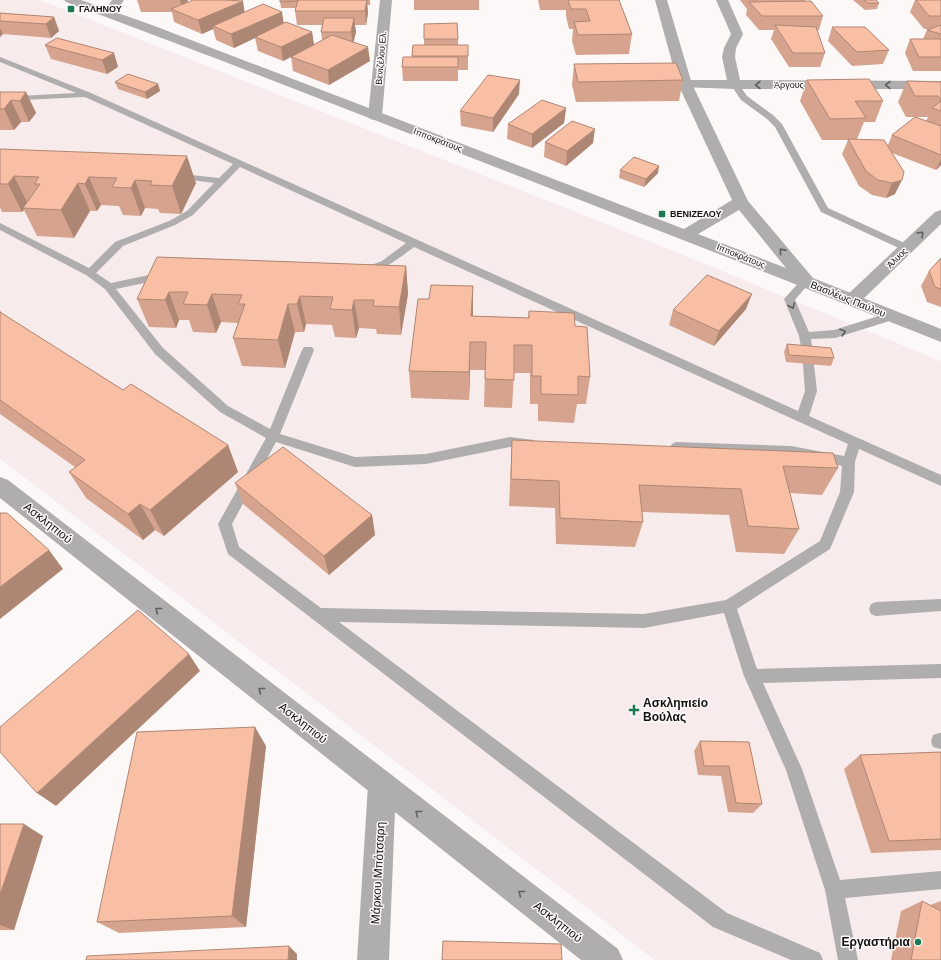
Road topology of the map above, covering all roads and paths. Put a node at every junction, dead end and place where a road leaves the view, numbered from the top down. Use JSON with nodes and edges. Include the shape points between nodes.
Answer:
{"nodes":[{"id":1,"x":70,"y":0,"type":"edge"},
{"id":2,"x":118,"y":0,"type":"edge"},
{"id":3,"x":386,"y":0,"type":"edge"},
{"id":4,"x":661,"y":0,"type":"edge"},
{"id":5,"x":722,"y":0,"type":"edge"},
{"id":6,"x":109,"y":13,"type":"junction"},
{"id":7,"x":0,"y":59,"type":"edge"},
{"id":8,"x":684,"y":84,"type":"junction"},
{"id":9,"x":735,"y":85,"type":"junction"},
{"id":10,"x":941,"y":85,"type":"edge"},
{"id":11,"x":88,"y":95,"type":"junction"},
{"id":12,"x":0,"y":99,"type":"edge"},
{"id":13,"x":376,"y":116,"type":"junction"},
{"id":14,"x":239,"y":163,"type":"junction"},
{"id":15,"x":167,"y":174,"type":"edge"},
{"id":16,"x":222,"y":181,"type":"junction"},
{"id":17,"x":742,"y":202,"type":"junction"},
{"id":18,"x":941,"y":215,"type":"edge"},
{"id":19,"x":0,"y":226,"type":"edge"},
{"id":20,"x":687,"y":234,"type":"junction"},
{"id":21,"x":414,"y":242,"type":"junction"},
{"id":22,"x":907,"y":248,"type":"junction"},
{"id":23,"x":90,"y":273,"type":"junction"},
{"id":24,"x":355,"y":275,"type":"edge"},
{"id":25,"x":173,"y":276,"type":"edge"},
{"id":26,"x":806,"y":281,"type":"junction"},
{"id":27,"x":109,"y":287,"type":"junction"},
{"id":28,"x":852,"y":300,"type":"junction"},
{"id":29,"x":892,"y":316,"type":"junction"},
{"id":30,"x":805,"y":336,"type":"junction"},
{"id":31,"x":941,"y":336,"type":"edge"},
{"id":32,"x":308,"y":350,"type":"dead end"},
{"id":33,"x":802,"y":417,"type":"junction"},
{"id":34,"x":273,"y":436,"type":"junction"},
{"id":35,"x":855,"y":442,"type":"junction"},
{"id":36,"x":542,"y":443,"type":"edge"},
{"id":37,"x":666,"y":447,"type":"edge"},
{"id":38,"x":849,"y":462,"type":"junction"},
{"id":39,"x":941,"y":481,"type":"edge"},
{"id":40,"x":0,"y":486,"type":"edge"},
{"id":41,"x":941,"y":605,"type":"edge"},
{"id":42,"x":729,"y":606,"type":"junction"},
{"id":43,"x":876,"y":609,"type":"dead end"},
{"id":44,"x":319,"y":615,"type":"junction"},
{"id":45,"x":941,"y":671,"type":"edge"},
{"id":46,"x":752,"y":676,"type":"junction"},
{"id":47,"x":382,"y":785,"type":"junction"},
{"id":48,"x":941,"y":880,"type":"edge"},
{"id":49,"x":834,"y":890,"type":"junction"},
{"id":50,"x":373,"y":960,"type":"edge"},
{"id":51,"x":607,"y":960,"type":"edge"},
{"id":52,"x":813,"y":960,"type":"edge"},
{"id":53,"x":848,"y":960,"type":"edge"}],
"edges":[{"from":1,"to":6,"type":"street","name":"Ιπποκράτους"},
{"from":2,"to":6,"type":"street"},
{"from":3,"to":13,"type":"street","name":"Βενιζέλου Ελ."},
{"from":4,"to":8,"type":"street","name":"Βασιλέως Παύλου"},
{"from":5,"to":9,"type":"street","via":[[737,34],[728,56]]},
{"from":6,"to":13,"type":"street","name":"Ιπποκράτους"},
{"from":7,"to":11,"type":"lane"},
{"from":8,"to":9,"type":"street","name":"Άργους"},
{"from":8,"to":17,"type":"street","name":"Βασιλέως Παύλου"},
{"from":10,"to":9,"type":"street","name":"Άργους","one_way":true},
{"from":9,"to":22,"type":"lane","via":[[744,98],[779,126],[824,210]]},
{"from":11,"to":12,"type":"lane"},
{"from":11,"to":14,"type":"lane"},
{"from":13,"to":20,"type":"street","name":"Ιπποκράτους"},
{"from":14,"to":16,"type":"lane"},
{"from":14,"to":21,"type":"lane"},
{"from":15,"to":16,"type":"lane"},
{"from":16,"to":23,"type":"lane","via":[[190,214],[119,244]]},
{"from":17,"to":20,"type":"street"},
{"from":26,"to":17,"type":"street","name":"Βασιλέως Παύλου","one_way":true},
{"from":22,"to":18,"type":"street","name":"Άλυος","one_way":true},
{"from":19,"to":23,"type":"lane"},
{"from":20,"to":26,"type":"street","name":"Ιπποκράτους"},
{"from":21,"to":24,"type":"lane","via":[[386,263]]},
{"from":21,"to":33,"type":"lane"},
{"from":22,"to":28,"type":"street","name":"Άλυος"},
{"from":23,"to":27,"type":"lane"},
{"from":25,"to":27,"type":"lane","via":[[158,276]]},
{"from":26,"to":28,"type":"street","name":"Βασιλέως Παύλου"},
{"from":26,"to":30,"type":"lane","one_way":true,"via":[[789,299]]},
{"from":27,"to":34,"type":"lane","via":[[164,356],[224,409]]},
{"from":28,"to":29,"type":"street","name":"Βασιλέως Παύλου"},
{"from":30,"to":29,"type":"lane","one_way":true,"via":[[835,334]]},
{"from":29,"to":31,"type":"street","name":"Βασιλέως Παύλου"},
{"from":30,"to":33,"type":"lane","via":[[811,391]]},
{"from":32,"to":34,"type":"lane"},
{"from":33,"to":35,"type":"lane"},
{"from":34,"to":36,"type":"lane","via":[[355,462],[426,459],[510,442]]},
{"from":34,"to":44,"type":"lane","via":[[225,524],[233,550]]},
{"from":35,"to":38,"type":"lane"},
{"from":35,"to":39,"type":"lane"},
{"from":37,"to":38,"type":"lane","via":[[791,451]]},
{"from":38,"to":42,"type":"lane","via":[[847,492],[825,546]]},
{"from":47,"to":40,"type":"street","name":"Ασκληπιού","one_way":true},
{"from":41,"to":43,"type":"lane"},
{"from":42,"to":44,"type":"lane","via":[[644,621]]},
{"from":42,"to":46,"type":"lane"},
{"from":44,"to":52,"type":"lane","via":[[720,920]]},
{"from":45,"to":46,"type":"lane"},
{"from":46,"to":49,"type":"lane","via":[[794,769]]},
{"from":47,"to":50,"type":"street","name":"Μάρκου Μπότσαρη"},
{"from":51,"to":47,"type":"street","name":"Ασκληπιού","one_way":true},
{"from":48,"to":49,"type":"lane"},
{"from":49,"to":53,"type":"lane"}]}
